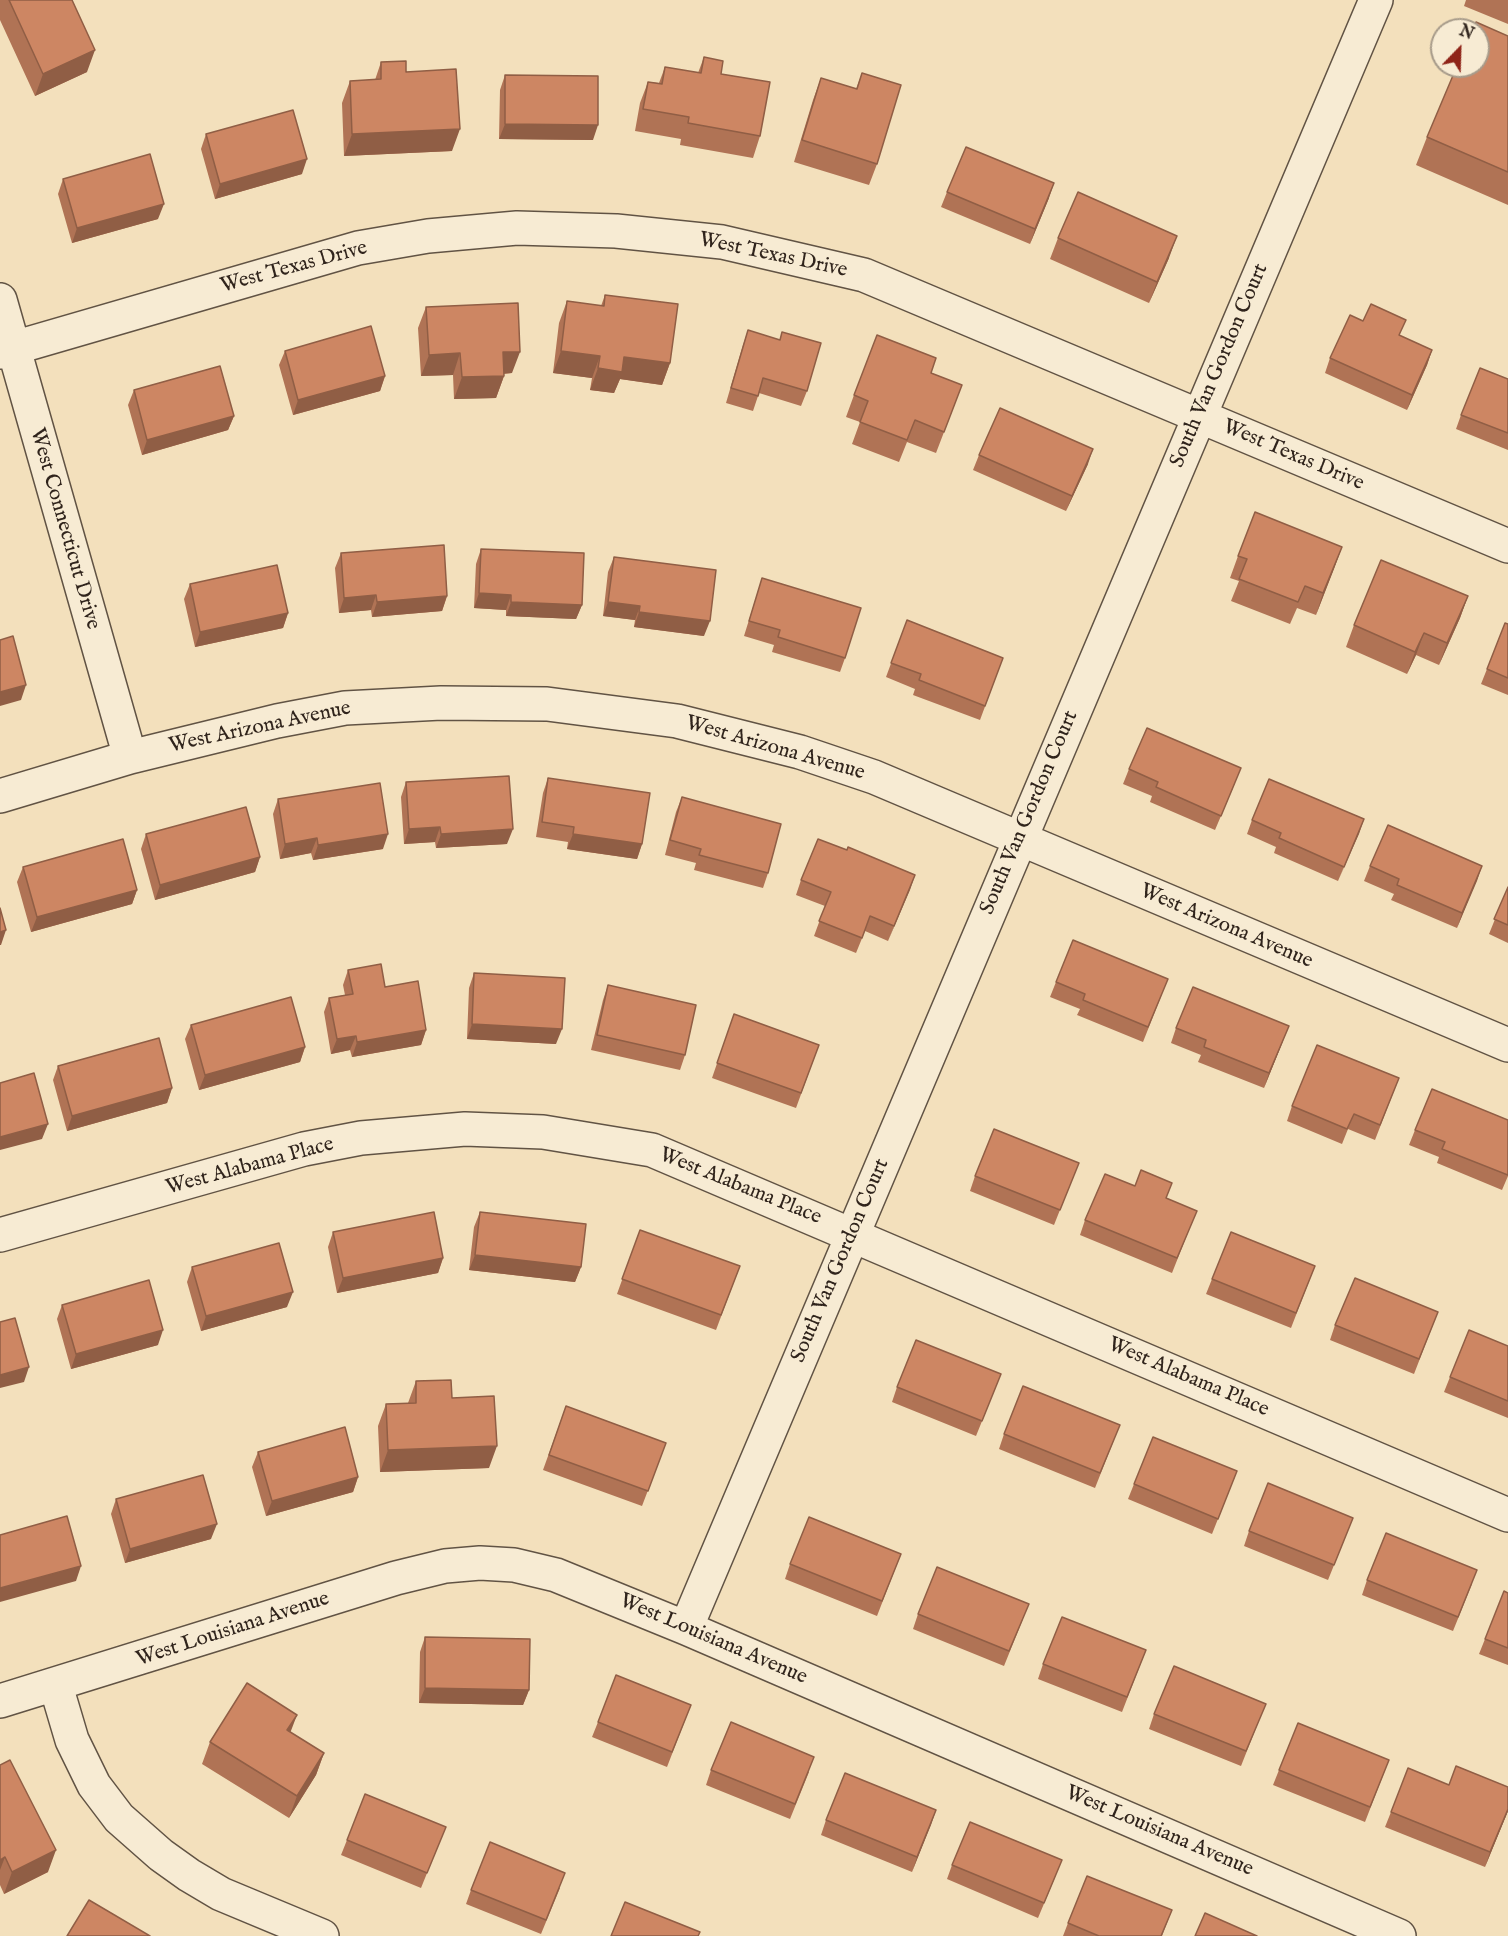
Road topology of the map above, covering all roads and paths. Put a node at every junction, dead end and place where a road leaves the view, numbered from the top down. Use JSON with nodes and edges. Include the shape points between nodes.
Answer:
{"nodes":[{"id":1,"x":1376,"y":0,"type":"edge"},
{"id":2,"x":0,"y":300,"type":"edge"},
{"id":3,"x":6,"y":350,"type":"edge"},
{"id":4,"x":1199,"y":416,"type":"junction"},
{"id":5,"x":1508,"y":546,"type":"edge"},
{"id":6,"x":130,"y":757,"type":"junction"},
{"id":7,"x":0,"y":796,"type":"edge"},
{"id":8,"x":1019,"y":839,"type":"junction"},
{"id":9,"x":1508,"y":1045,"type":"edge"},
{"id":10,"x":852,"y":1233,"type":"junction"},
{"id":11,"x":0,"y":1235,"type":"edge"},
{"id":12,"x":1508,"y":1515,"type":"edge"},
{"id":13,"x":686,"y":1628,"type":"junction"},
{"id":14,"x":56,"y":1686,"type":"junction"},
{"id":15,"x":0,"y":1701,"type":"edge"},
{"id":16,"x":322,"y":1936,"type":"edge"},
{"id":17,"x":1399,"y":1936,"type":"edge"}],
"edges":[{"from":1,"to":4,"type":"street","name":"South Van Gordon Court"},
{"from":2,"to":3,"type":"street","name":"West Connecticut Drive"},
{"from":3,"to":4,"type":"street","name":"West Texas Drive","via":[[358,248],[428,236],[517,228],[616,231],[722,242],[864,275]]},
{"from":3,"to":6,"type":"street","name":"West Connecticut Drive"},
{"from":4,"to":5,"type":"street","name":"West Texas Drive"},
{"from":4,"to":8,"type":"street","name":"South Van Gordon Court"},
{"from":6,"to":7,"type":"street","name":"West Arizona Avenue"},
{"from":6,"to":8,"type":"street","name":"West Arizona Avenue","via":[[207,736],[345,708],[441,703],[548,704],[677,721],[800,752],[874,777]]},
{"from":8,"to":9,"type":"street","name":"West Arizona Avenue"},
{"from":8,"to":10,"type":"street","name":"South Van Gordon Court"},
{"from":10,"to":11,"type":"street","name":"West Alabama Place","via":[[652,1150],[543,1132],[465,1129],[361,1138],[304,1149]]},
{"from":10,"to":12,"type":"street","name":"West Alabama Place"},
{"from":10,"to":13,"type":"street","name":"South Van Gordon Court"},
{"from":13,"to":14,"type":"street","name":"West Louisiana Avenue","via":[[556,1575],[514,1565],[446,1566],[396,1578]]},
{"from":13,"to":17,"type":"street","name":"West Louisiana Avenue"},
{"from":14,"to":15,"type":"street","name":"West Louisiana Avenue"},
{"from":14,"to":16,"type":"street","via":[[72,1740],[94,1785],[120,1818],[161,1855],[221,1894]]}]}
